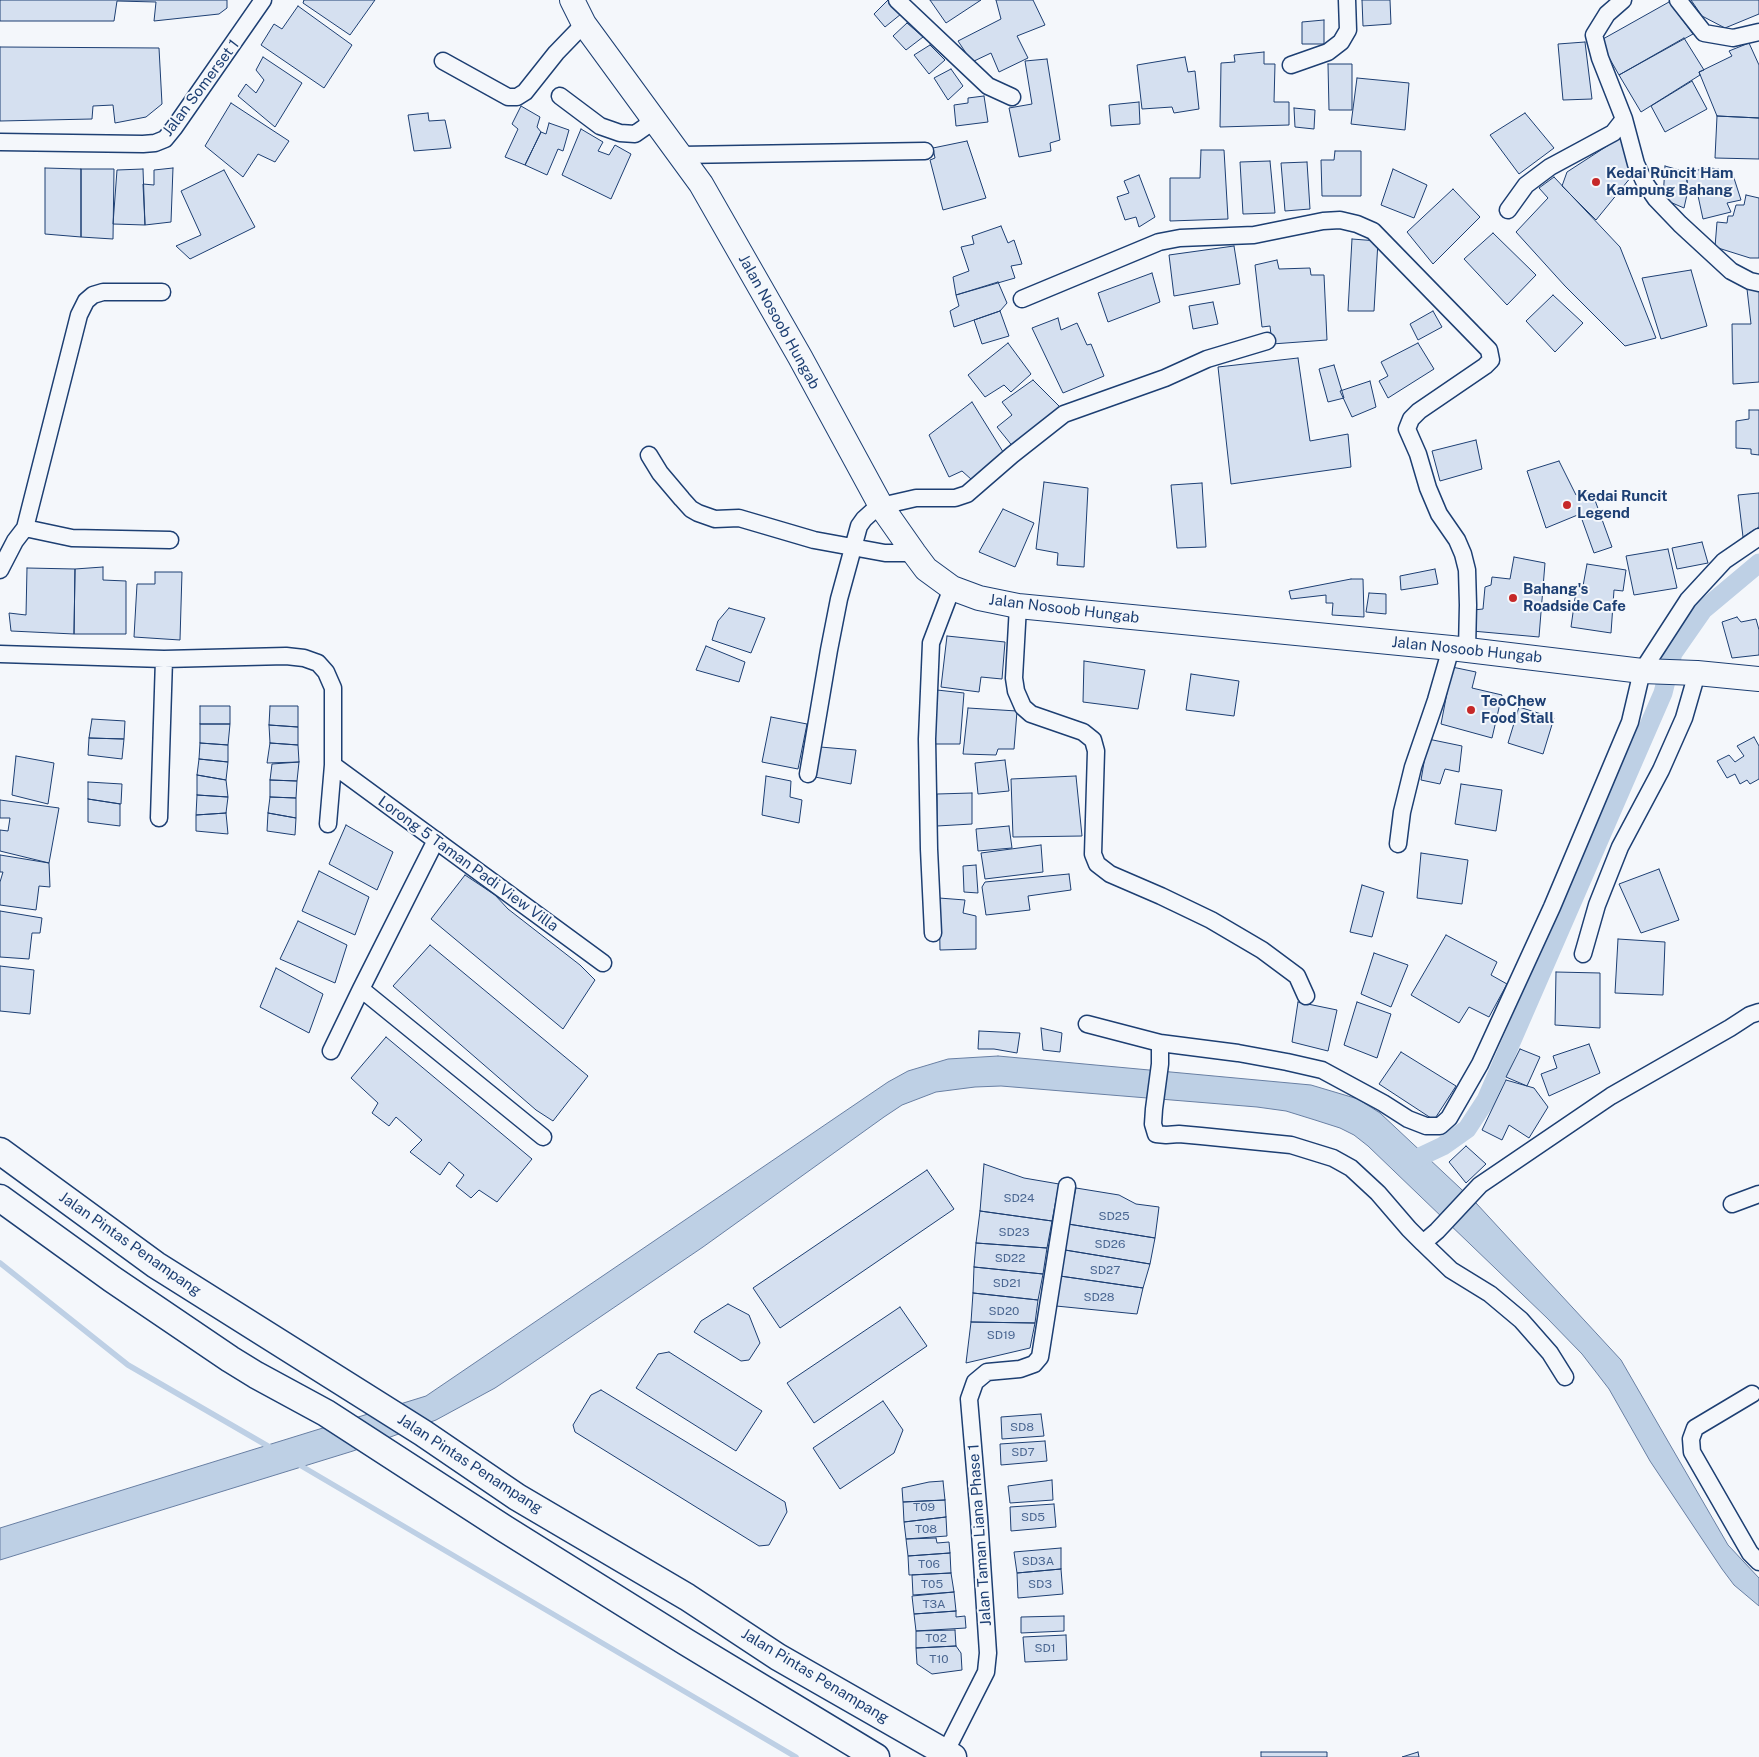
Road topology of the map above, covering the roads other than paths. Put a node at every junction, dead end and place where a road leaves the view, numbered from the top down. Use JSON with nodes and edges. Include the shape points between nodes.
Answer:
{"nodes":[{"id":1,"x":263,"y":0,"type":"edge"},
{"id":2,"x":572,"y":0,"type":"edge"},
{"id":3,"x":897,"y":0,"type":"edge"},
{"id":4,"x":1347,"y":0,"type":"edge"},
{"id":5,"x":1623,"y":0,"type":"edge"},
{"id":6,"x":1678,"y":0,"type":"edge"},
{"id":7,"x":584,"y":24,"type":"junction"},
{"id":8,"x":1759,"y":32,"type":"edge"},
{"id":9,"x":443,"y":61,"type":"dead end"},
{"id":10,"x":1291,"y":66,"type":"dead end"},
{"id":11,"x":560,"y":96,"type":"dead end"},
{"id":12,"x":1012,"y":97,"type":"dead end"},
{"id":13,"x":652,"y":116,"type":"junction"},
{"id":14,"x":1624,"y":119,"type":"junction"},
{"id":15,"x":0,"y":142,"type":"edge"},
{"id":16,"x":925,"y":151,"type":"dead end"},
{"id":17,"x":681,"y":155,"type":"junction"},
{"id":18,"x":1508,"y":210,"type":"dead end"},
{"id":19,"x":1759,"y":282,"type":"edge"},
{"id":20,"x":162,"y":292,"type":"dead end"},
{"id":21,"x":1022,"y":300,"type":"dead end"},
{"id":22,"x":1267,"y":341,"type":"dead end"},
{"id":23,"x":649,"y":455,"type":"dead end"},
{"id":24,"x":882,"y":506,"type":"junction"},
{"id":25,"x":25,"y":528,"type":"junction"},
{"id":26,"x":1759,"y":537,"type":"edge"},
{"id":27,"x":170,"y":540,"type":"dead end"},
{"id":28,"x":854,"y":548,"type":"junction"},
{"id":29,"x":914,"y":554,"type":"junction"},
{"id":30,"x":0,"y":570,"type":"edge"},
{"id":31,"x":952,"y":588,"type":"junction"},
{"id":32,"x":1018,"y":606,"type":"junction"},
{"id":33,"x":1459,"y":649,"type":"junction"},
{"id":34,"x":0,"y":654,"type":"edge"},
{"id":35,"x":164,"y":659,"type":"junction"},
{"id":36,"x":1650,"y":671,"type":"junction"},
{"id":37,"x":1693,"y":673,"type":"junction"},
{"id":38,"x":1759,"y":679,"type":"edge"},
{"id":39,"x":333,"y":765,"type":"junction"},
{"id":40,"x":808,"y":774,"type":"dead end"},
{"id":41,"x":159,"y":818,"type":"dead end"},
{"id":42,"x":328,"y":824,"type":"dead end"},
{"id":43,"x":436,"y":840,"type":"junction"},
{"id":44,"x":1398,"y":844,"type":"dead end"},
{"id":45,"x":933,"y":933,"type":"dead end"},
{"id":46,"x":1583,"y":954,"type":"dead end"},
{"id":47,"x":603,"y":963,"type":"dead end"},
{"id":48,"x":361,"y":989,"type":"junction"},
{"id":49,"x":1306,"y":996,"type":"dead end"},
{"id":50,"x":1756,"y":1018,"type":"edge"},
{"id":51,"x":1086,"y":1024,"type":"dead end"},
{"id":52,"x":1160,"y":1043,"type":"junction"},
{"id":53,"x":331,"y":1051,"type":"dead end"},
{"id":54,"x":543,"y":1137,"type":"dead end"},
{"id":55,"x":0,"y":1151,"type":"edge"},
{"id":56,"x":1067,"y":1186,"type":"dead end"},
{"id":57,"x":1759,"y":1194,"type":"edge"},
{"id":58,"x":0,"y":1198,"type":"edge"},
{"id":59,"x":1732,"y":1204,"type":"dead end"},
{"id":60,"x":1423,"y":1243,"type":"junction"},
{"id":61,"x":1565,"y":1377,"type":"dead end"},
{"id":62,"x":1752,"y":1394,"type":"dead end"},
{"id":63,"x":1759,"y":1562,"type":"edge"},
{"id":64,"x":949,"y":1755,"type":"edge"},
{"id":65,"x":876,"y":1757,"type":"edge"}],
"edges":[{"from":1,"to":15,"type":"street","name":"Jalan Somerset 1","via":[[165,139],[143,144]]},
{"from":2,"to":7,"type":"main road","name":"Jalan Nosoob Hungab"},
{"from":3,"to":12,"type":"street","via":[[988,86]]},
{"from":4,"to":10,"type":"street","via":[[1348,30],[1341,42],[1328,52]]},
{"from":5,"to":14,"type":"street","via":[[1608,14],[1594,35]]},
{"from":6,"to":8,"type":"street","via":[[1704,33],[1733,38]]},
{"from":7,"to":9,"type":"street","via":[[517,97],[508,97]]},
{"from":7,"to":13,"type":"main road","name":"Jalan Nosoob Hungab"},
{"from":11,"to":13,"type":"street","via":[[600,126],[620,133],[635,134],[645,128]]},
{"from":13,"to":17,"type":"main road","name":"Jalan Nosoob Hungab"},
{"from":14,"to":18,"type":"street","via":[[1613,133],[1550,167],[1526,185]]},
{"from":14,"to":19,"type":"street","via":[[1636,164],[1656,200],[1731,271]]},
{"from":16,"to":17,"type":"street"},
{"from":17,"to":24,"type":"main road","name":"Jalan Nosoob Hungab","via":[[701,184]]},
{"from":20,"to":25,"type":"street","via":[[103,292],[86,301],[79,315]]},
{"from":21,"to":33,"type":"street","via":[[1159,242],[1254,235],[1340,220],[1374,231],[1489,350],[1491,360],[1486,366],[1419,411],[1407,429],[1439,514],[1463,554],[1467,582]]},
{"from":22,"to":24,"type":"street","via":[[1207,359],[1165,378],[1064,414],[967,494],[955,498],[916,498]]},
{"from":23,"to":28,"type":"street","via":[[660,473],[698,513],[715,520],[739,518]]},
{"from":24,"to":28,"type":"street","via":[[859,526]]},
{"from":24,"to":29,"type":"main road","name":"Jalan Nosoob Hungab"},
{"from":25,"to":27,"type":"street","via":[[72,538]]},
{"from":25,"to":30,"type":"street"},
{"from":26,"to":36,"type":"street","via":[[1724,561],[1688,600]]},
{"from":28,"to":29,"type":"street","via":[[885,554]]},
{"from":28,"to":40,"type":"street","via":[[828,650]]},
{"from":29,"to":31,"type":"main road","name":"Jalan Nosoob Hungab","via":[[926,569]]},
{"from":31,"to":32,"type":"main road","name":"Jalan Nosoob Hungab","via":[[979,598]]},
{"from":31,"to":45,"type":"street","via":[[931,643],[927,748]]},
{"from":32,"to":33,"type":"main road","name":"Jalan Nosoob Hungab"},
{"from":32,"to":49,"type":"street","via":[[1014,678],[1023,707],[1030,714],[1083,732],[1093,740],[1096,751],[1093,854],[1097,864],[1110,874],[1211,920],[1262,950],[1297,976]]},
{"from":33,"to":36,"type":"main road","name":"Jalan Nosoob Hungab"},
{"from":33,"to":44,"type":"street","via":[[1436,700],[1413,767]]},
{"from":34,"to":35,"type":"street"},
{"from":35,"to":39,"type":"street","via":[[286,656],[318,663],[333,688]]},
{"from":35,"to":41,"type":"street"},
{"from":36,"to":37,"type":"main road","name":"Jalan Nosoob Hungab"},
{"from":36,"to":52,"type":"street","via":[[1552,907],[1480,1064],[1449,1118],[1440,1126],[1426,1126],[1408,1119],[1322,1070],[1238,1053]]},
{"from":37,"to":38,"type":"main road","name":"Jalan Nosoob Hungab"},
{"from":37,"to":46,"type":"street","via":[[1684,718],[1661,770],[1620,847],[1597,905]]},
{"from":39,"to":42,"type":"street"},
{"from":39,"to":43,"type":"street","name":"Lorong 5 Taman Padi View Villa"},
{"from":43,"to":47,"type":"street","name":"Lorong 5 Taman Padi View Villa"},
{"from":43,"to":48,"type":"street"},
{"from":48,"to":53,"type":"street"},
{"from":48,"to":54,"type":"street"},
{"from":50,"to":60,"type":"street","via":[[1730,1028],[1611,1096],[1480,1185]]},
{"from":51,"to":52,"type":"street"},
{"from":52,"to":60,"type":"street","via":[[1154,1109],[1156,1134],[1291,1145],[1333,1158],[1351,1168],[1378,1193]]},
{"from":55,"to":64,"type":"main road","name":"Jalan Pintas Penampang","via":[[156,1266],[423,1433],[517,1497],[687,1597],[778,1657]]},
{"from":56,"to":64,"type":"street","name":"Jalan Taman Liana Phase 1","via":[[1040,1357],[1034,1364],[1020,1369],[987,1372],[975,1382],[969,1400],[988,1653],[986,1672]]},
{"from":57,"to":59,"type":"street"},
{"from":58,"to":65,"type":"main road","via":[[230,1359],[326,1412],[678,1637]]},
{"from":60,"to":61,"type":"street","via":[[1451,1270],[1490,1294],[1521,1320],[1550,1353]]},
{"from":62,"to":63,"type":"street","via":[[1695,1428],[1691,1439],[1692,1452],[1750,1553]]}]}
